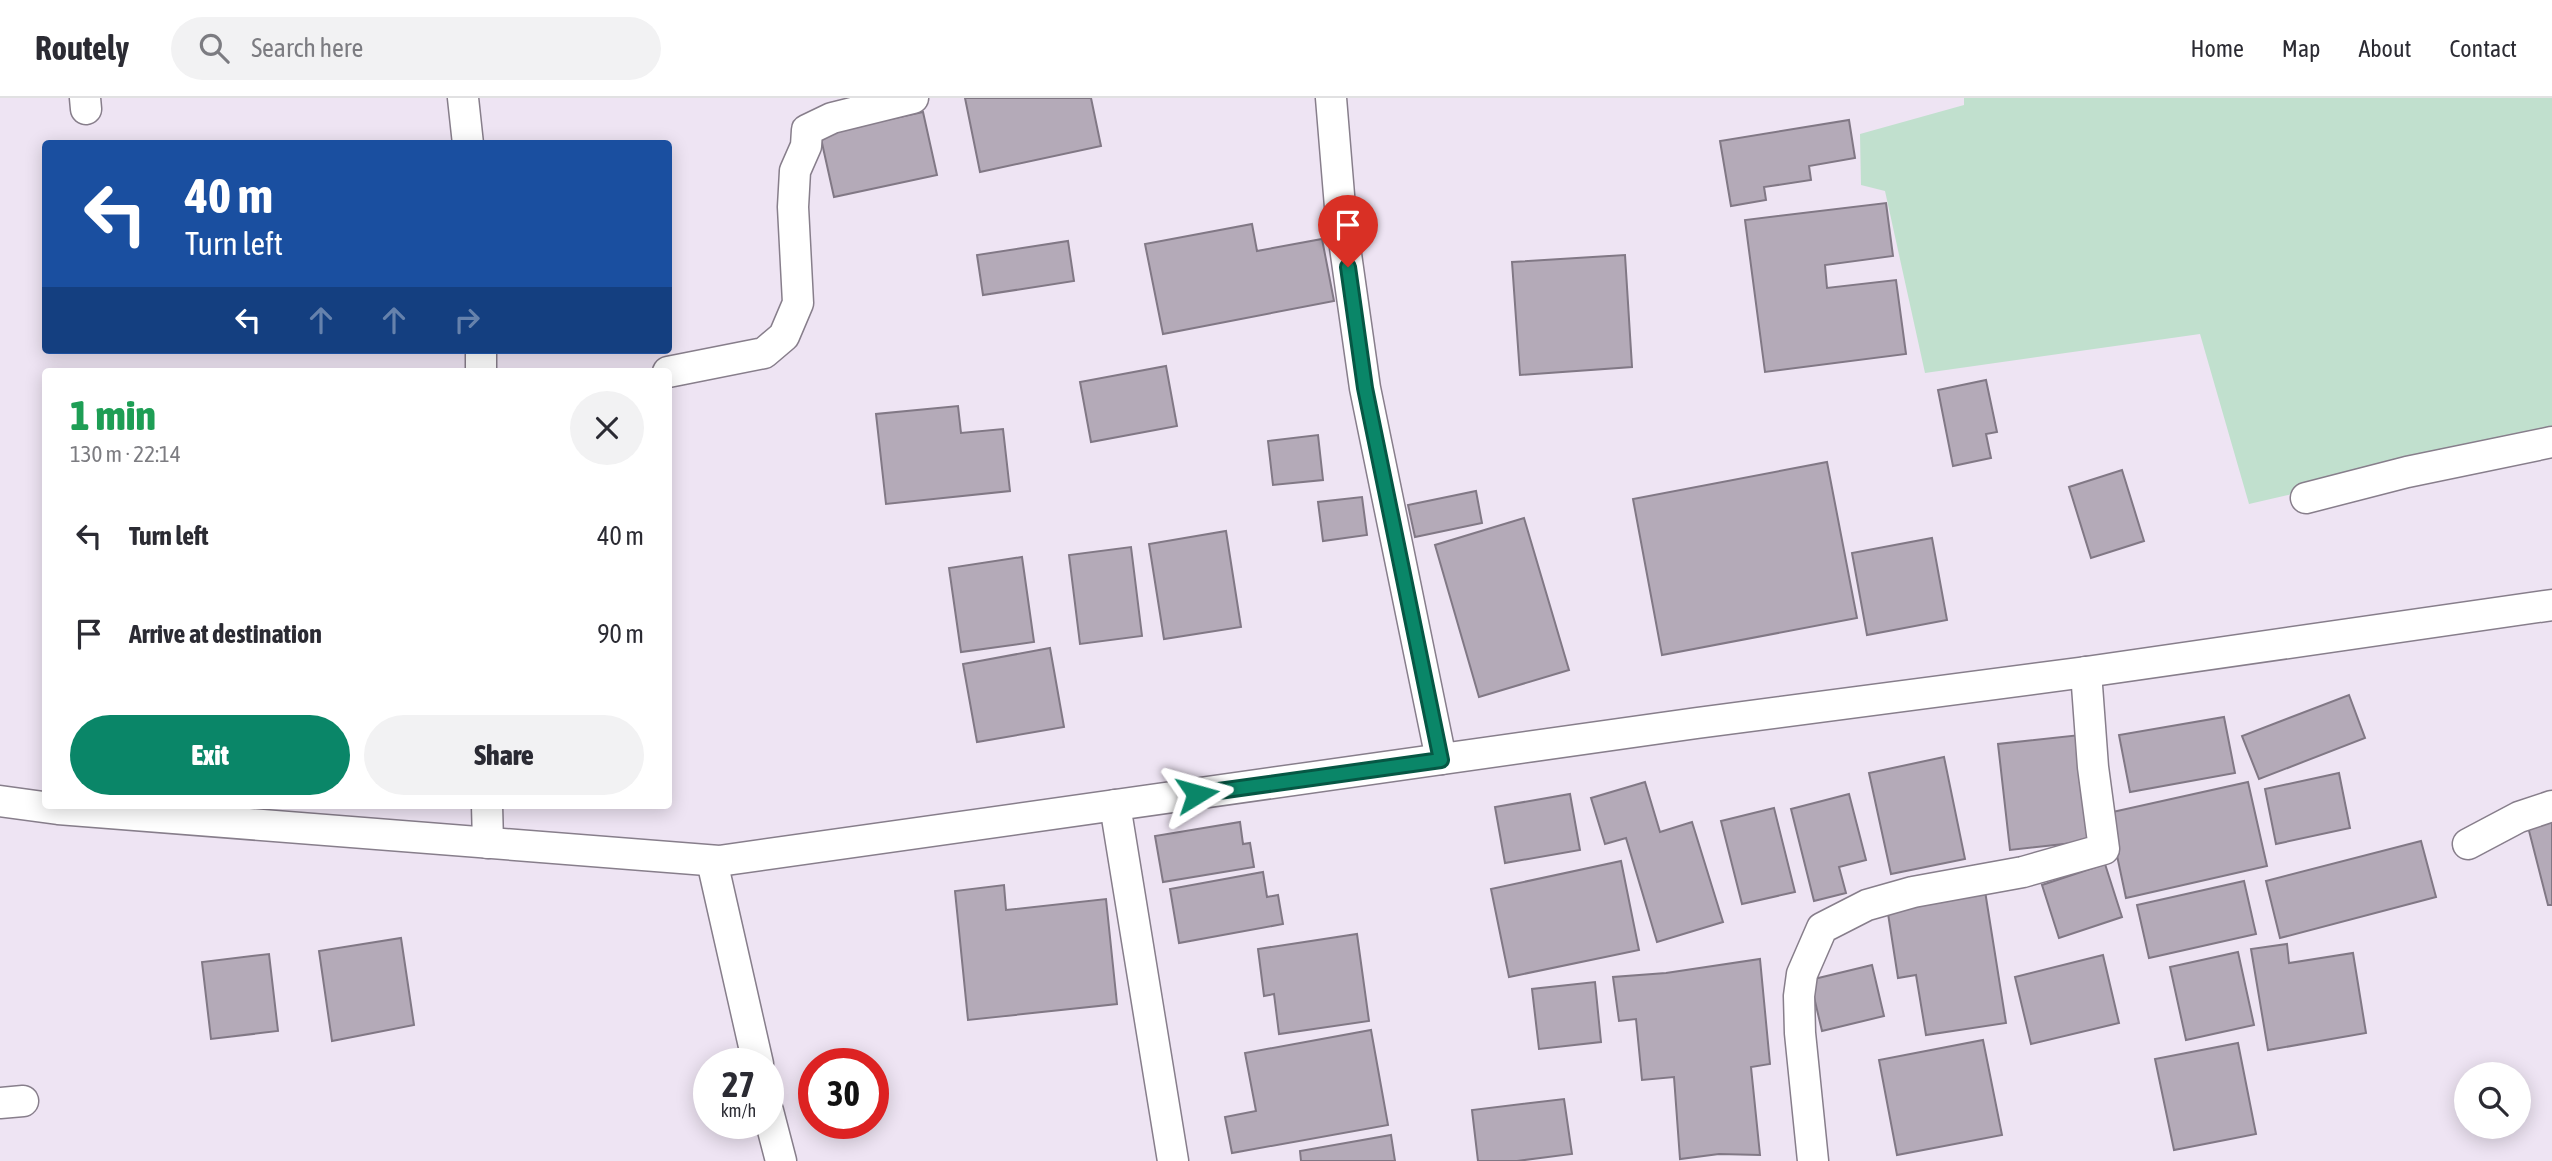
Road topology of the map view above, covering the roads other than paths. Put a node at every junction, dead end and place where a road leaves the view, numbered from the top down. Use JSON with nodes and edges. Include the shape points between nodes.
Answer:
{"nodes":[{"id":1,"x":463,"y":98,"type":"edge"},
{"id":2,"x":913,"y":98,"type":"edge"},
{"id":3,"x":1331,"y":98,"type":"edge"},
{"id":4,"x":468,"y":140,"type":"edge"},
{"id":5,"x":672,"y":371,"type":"edge"},
{"id":6,"x":2552,"y":443,"type":"edge"},
{"id":7,"x":2306,"y":498,"type":"dead end"},
{"id":8,"x":2552,"y":605,"type":"edge"},
{"id":9,"x":2086,"y":672,"type":"junction"},
{"id":10,"x":1441,"y":760,"type":"junction"},
{"id":11,"x":0,"y":802,"type":"edge"},
{"id":12,"x":1115,"y":805,"type":"junction"},
{"id":13,"x":2552,"y":806,"type":"edge"},
{"id":14,"x":42,"y":807,"type":"edge"},
{"id":15,"x":58,"y":809,"type":"edge"},
{"id":16,"x":487,"y":809,"type":"edge"},
{"id":17,"x":488,"y":843,"type":"junction"},
{"id":18,"x":2468,"y":844,"type":"dead end"},
{"id":19,"x":712,"y":861,"type":"junction"},
{"id":20,"x":754,"y":1048,"type":"edge"},
{"id":21,"x":775,"y":1139,"type":"edge"},
{"id":22,"x":780,"y":1161,"type":"edge"},
{"id":23,"x":1173,"y":1161,"type":"edge"},
{"id":24,"x":1813,"y":1161,"type":"edge"}],
"edges":[{"from":1,"to":4,"type":"street"},
{"from":2,"to":5,"type":"street","via":[[832,118],[807,130],[794,183],[798,303],[784,336],[764,353]]},
{"from":3,"to":10,"type":"street","via":[[1341,219],[1365,388]]},
{"from":6,"to":7,"type":"street"},
{"from":8,"to":9,"type":"street"},
{"from":9,"to":10,"type":"street"},
{"from":9,"to":24,"type":"street","via":[[2104,849],[2023,872],[1913,892],[1867,905],[1822,928],[1802,974],[1798,996]]},
{"from":10,"to":12,"type":"street"},
{"from":11,"to":14,"type":"street"},
{"from":12,"to":19,"type":"street"},
{"from":12,"to":23,"type":"street"},
{"from":13,"to":18,"type":"street","via":[[2519,817]]},
{"from":15,"to":17,"type":"street"},
{"from":16,"to":17,"type":"street"},
{"from":17,"to":19,"type":"street"},
{"from":19,"to":20,"type":"street"},
{"from":21,"to":22,"type":"street"}]}
